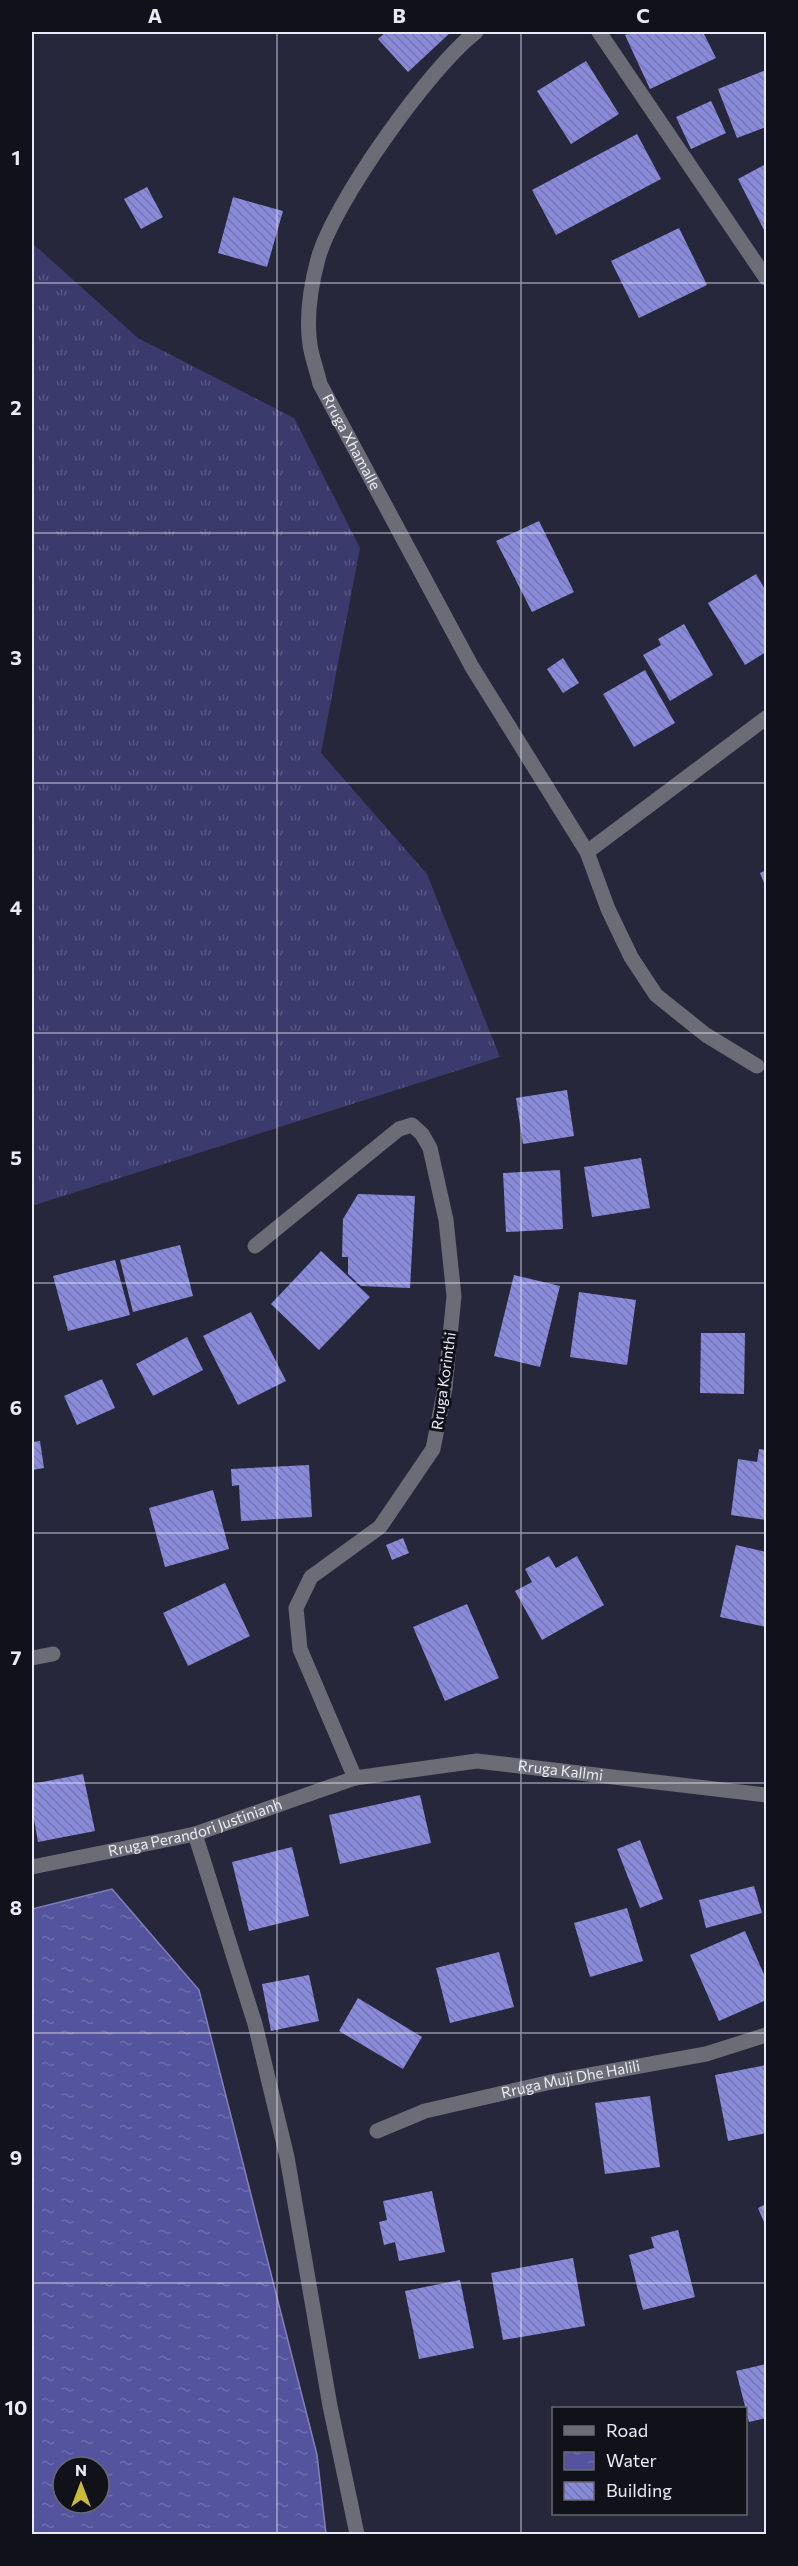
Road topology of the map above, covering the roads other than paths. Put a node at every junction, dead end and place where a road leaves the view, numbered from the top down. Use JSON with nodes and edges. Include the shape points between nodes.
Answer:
{"nodes":[{"id":1,"x":476,"y":32,"type":"edge"},
{"id":2,"x":599,"y":32,"type":"edge"},
{"id":3,"x":766,"y":278,"type":"edge"},
{"id":4,"x":766,"y":718,"type":"edge"},
{"id":5,"x":587,"y":852,"type":"junction"},
{"id":6,"x":757,"y":1066,"type":"dead end"},
{"id":7,"x":255,"y":1246,"type":"dead end"},
{"id":8,"x":53,"y":1654,"type":"dead end"},
{"id":9,"x":32,"y":1658,"type":"edge"},
{"id":10,"x":355,"y":1778,"type":"junction"},
{"id":11,"x":766,"y":1795,"type":"edge"},
{"id":12,"x":195,"y":1834,"type":"junction"},
{"id":13,"x":32,"y":1867,"type":"edge"},
{"id":14,"x":766,"y":2035,"type":"edge"},
{"id":15,"x":377,"y":2131,"type":"dead end"},
{"id":16,"x":357,"y":2535,"type":"edge"}],
"edges":[{"from":1,"to":5,"type":"street","name":"Rruga Xhamalle","via":[[438,70],[398,122],[334,224],[319,256],[311,292],[309,344],[321,384],[472,668]]},
{"from":2,"to":3,"type":"street"},
{"from":4,"to":5,"type":"street"},
{"from":5,"to":6,"type":"street","name":"Rruga Xhamalle","via":[[631,957],[656,995],[706,1035]]},
{"from":7,"to":10,"type":"street","name":"Rruga Korinthi","via":[[399,1129],[412,1125],[422,1134],[430,1148],[446,1220],[454,1296],[446,1388],[434,1449],[380,1527],[311,1577],[296,1608],[300,1650]]},
{"from":8,"to":9,"type":"street"},
{"from":10,"to":11,"type":"street","name":"Rruga Kallmi","via":[[477,1761]]},
{"from":10,"to":12,"type":"street","name":"Rruga Perandori Justinianh"},
{"from":12,"to":13,"type":"street","name":"Rruga Perandori Justinianh"},
{"from":12,"to":16,"type":"street","via":[[255,2024],[287,2157],[330,2406]]},
{"from":14,"to":15,"type":"street","name":"Rruga Muji Dhe Halili","via":[[706,2054],[551,2082],[425,2111]]}]}
